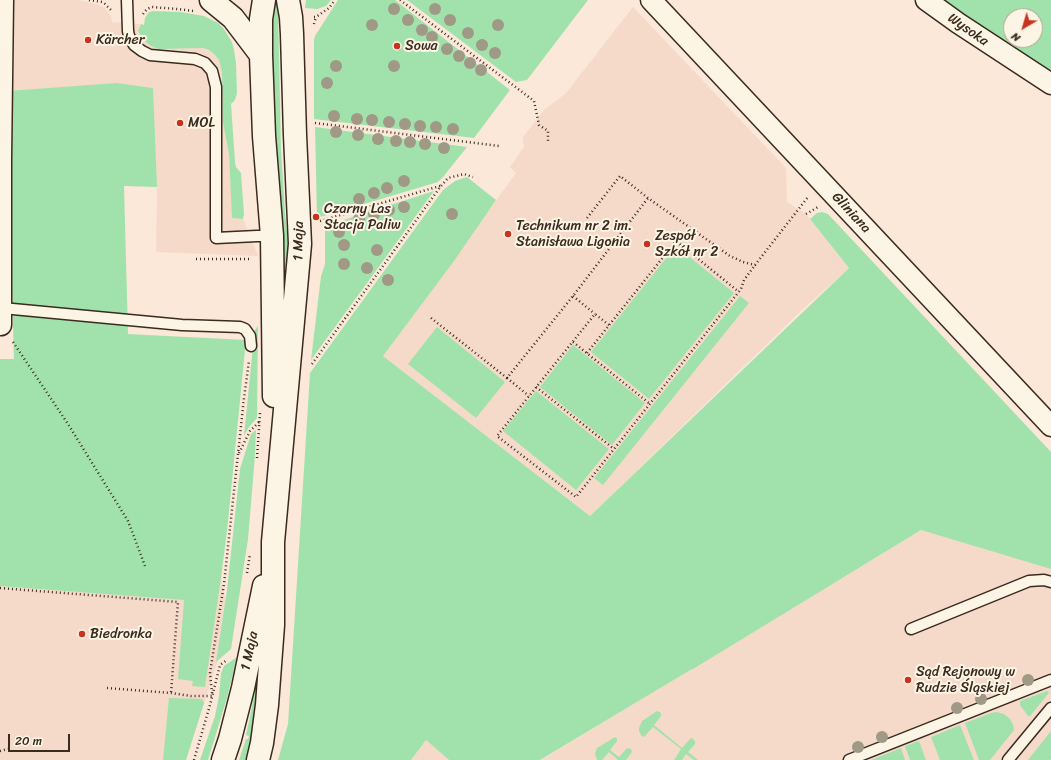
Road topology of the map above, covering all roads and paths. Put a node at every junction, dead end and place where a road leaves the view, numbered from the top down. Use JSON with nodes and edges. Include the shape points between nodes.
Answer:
{"nodes":[{"id":1,"x":3,"y":0,"type":"edge"},
{"id":2,"x":89,"y":0,"type":"edge"},
{"id":3,"x":127,"y":0,"type":"edge"},
{"id":4,"x":264,"y":0,"type":"edge"},
{"id":5,"x":288,"y":0,"type":"edge"},
{"id":6,"x":400,"y":0,"type":"edge"},
{"id":7,"x":651,"y":0,"type":"edge"},
{"id":8,"x":926,"y":0,"type":"edge"},
{"id":9,"x":204,"y":6,"type":"edge"},
{"id":10,"x":316,"y":17,"type":"dead end"},
{"id":11,"x":127,"y":24,"type":"junction"},
{"id":12,"x":312,"y":30,"type":"dead end"},
{"id":13,"x":261,"y":55,"type":"junction"},
{"id":14,"x":1051,"y":84,"type":"edge"},
{"id":15,"x":310,"y":122,"type":"dead end"},
{"id":16,"x":548,"y":142,"type":"dead end"},
{"id":17,"x":499,"y":146,"type":"dead end"},
{"id":18,"x":1,"y":159,"type":"edge"},
{"id":19,"x":473,"y":177,"type":"dead end"},
{"id":20,"x":822,"y":182,"type":"junction"},
{"id":21,"x":441,"y":186,"type":"junction"},
{"id":22,"x":648,"y":198,"type":"junction"},
{"id":23,"x":587,"y":218,"type":"dead end"},
{"id":24,"x":314,"y":223,"type":"dead end"},
{"id":25,"x":272,"y":236,"type":"junction"},
{"id":26,"x":196,"y":259,"type":"dead end"},
{"id":27,"x":255,"y":259,"type":"dead end"},
{"id":28,"x":755,"y":265,"type":"junction"},
{"id":29,"x":739,"y":292,"type":"junction"},
{"id":30,"x":573,"y":296,"type":"junction"},
{"id":31,"x":595,"y":314,"type":"junction"},
{"id":32,"x":431,"y":318,"type":"dead end"},
{"id":33,"x":1,"y":320,"type":"edge"},
{"id":34,"x":609,"y":325,"type":"junction"},
{"id":35,"x":572,"y":341,"type":"junction"},
{"id":36,"x":251,"y":346,"type":"joint"},
{"id":37,"x":587,"y":353,"type":"junction"},
{"id":38,"x":310,"y":366,"type":"dead end"},
{"id":39,"x":507,"y":378,"type":"junction"},
{"id":40,"x":536,"y":387,"type":"junction"},
{"id":41,"x":529,"y":396,"type":"junction"},
{"id":42,"x":274,"y":403,"type":"junction"},
{"id":43,"x":650,"y":404,"type":"junction"},
{"id":44,"x":259,"y":421,"type":"junction"},
{"id":45,"x":1051,"y":426,"type":"edge"},
{"id":46,"x":614,"y":450,"type":"junction"},
{"id":47,"x":238,"y":454,"type":"junction"},
{"id":48,"x":257,"y":459,"type":"dead end"},
{"id":49,"x":278,"y":481,"type":"junction"},
{"id":50,"x":273,"y":542,"type":"junction"},
{"id":51,"x":250,"y":552,"type":"dead end"},
{"id":52,"x":145,"y":566,"type":"dead end"},
{"id":53,"x":247,"y":575,"type":"dead end"},
{"id":54,"x":1051,"y":582,"type":"edge"},
{"id":55,"x":0,"y":588,"type":"edge"},
{"id":56,"x":911,"y":629,"type":"dead end"},
{"id":57,"x":229,"y":658,"type":"dead end"},
{"id":58,"x":1051,"y":680,"type":"edge"},
{"id":59,"x":107,"y":688,"type":"dead end"},
{"id":60,"x":171,"y":693,"type":"junction"},
{"id":61,"x":212,"y":696,"type":"junction"},
{"id":62,"x":1051,"y":708,"type":"edge"},
{"id":63,"x":8,"y":750,"type":"dead end"},
{"id":64,"x":0,"y":751,"type":"edge"},
{"id":65,"x":194,"y":760,"type":"edge"},
{"id":66,"x":223,"y":760,"type":"edge"},
{"id":67,"x":258,"y":760,"type":"edge"},
{"id":68,"x":849,"y":760,"type":"edge"},
{"id":69,"x":1008,"y":760,"type":"edge"}],
"edges":[{"from":1,"to":18,"type":"street"},
{"from":2,"to":11,"type":"path","via":[[102,2],[112,11],[115,22]]},
{"from":3,"to":11,"type":"lane"},
{"from":4,"to":13,"type":"street","name":"1 Maja"},
{"from":5,"to":49,"type":"street","name":"1 Maja","via":[[292,16],[300,239]]},
{"from":6,"to":16,"type":"path","via":[[534,102],[539,125],[548,131]]},
{"from":7,"to":20,"type":"street","name":"Gliniana"},
{"from":8,"to":14,"type":"street","name":"Wysoka","via":[[958,24]]},
{"from":9,"to":11,"type":"path","via":[[182,10],[152,7],[144,12],[140,24]]},
{"from":9,"to":13,"type":"street","via":[[233,18]]},
{"from":10,"to":12,"type":"path"},
{"from":11,"to":25,"type":"lane","via":[[129,36],[134,44],[150,55],[194,59],[205,63],[212,71],[216,87],[216,238]]},
{"from":13,"to":25,"type":"street","name":"1 Maja"},
{"from":15,"to":17,"type":"path"},
{"from":18,"to":33,"type":"street"},
{"from":19,"to":21,"type":"path","via":[[464,174],[453,176]]},
{"from":20,"to":28,"type":"path"},
{"from":20,"to":45,"type":"street","name":"Gliniana"},
{"from":21,"to":24,"type":"path"},
{"from":21,"to":38,"type":"path"},
{"from":22,"to":23,"type":"path","via":[[620,176]]},
{"from":22,"to":28,"type":"path","via":[[730,256]]},
{"from":22,"to":30,"type":"path"},
{"from":25,"to":42,"type":"street","name":"1 Maja"},
{"from":26,"to":27,"type":"path"},
{"from":28,"to":29,"type":"path"},
{"from":29,"to":34,"type":"path","via":[[676,241]]},
{"from":29,"to":43,"type":"path"},
{"from":30,"to":31,"type":"path"},
{"from":30,"to":39,"type":"path"},
{"from":31,"to":34,"type":"path"},
{"from":31,"to":35,"type":"path"},
{"from":32,"to":39,"type":"path"},
{"from":33,"to":36,"type":"lane","via":[[240,327],[250,336]]},
{"from":33,"to":52,"type":"path","via":[[128,521]]},
{"from":34,"to":37,"type":"path"},
{"from":35,"to":37,"type":"path"},
{"from":35,"to":40,"type":"path"},
{"from":36,"to":47,"type":"path"},
{"from":37,"to":43,"type":"path"},
{"from":39,"to":41,"type":"path"},
{"from":40,"to":41,"type":"path"},
{"from":40,"to":46,"type":"path"},
{"from":41,"to":46,"type":"path","via":[[496,436],[576,497]]},
{"from":42,"to":44,"type":"path"},
{"from":42,"to":49,"type":"street","name":"1 Maja"},
{"from":43,"to":46,"type":"path"},
{"from":44,"to":47,"type":"path"},
{"from":44,"to":48,"type":"path"},
{"from":47,"to":61,"type":"path","via":[[224,584],[210,673]]},
{"from":49,"to":50,"type":"street","name":"1 Maja"},
{"from":50,"to":66,"type":"street","name":"1 Maja","via":[[243,688]]},
{"from":50,"to":67,"type":"street","name":"1 Maja","via":[[273,625],[267,704]]},
{"from":51,"to":53,"type":"path"},
{"from":54,"to":56,"type":"lane","via":[[1029,581]]},
{"from":55,"to":60,"type":"path","via":[[178,602]]},
{"from":57,"to":61,"type":"path","via":[[220,665]]},
{"from":58,"to":68,"type":"lane"},
{"from":59,"to":60,"type":"path"},
{"from":60,"to":61,"type":"path"},
{"from":61,"to":65,"type":"path"},
{"from":62,"to":69,"type":"lane"},
{"from":63,"to":64,"type":"path"}]}
